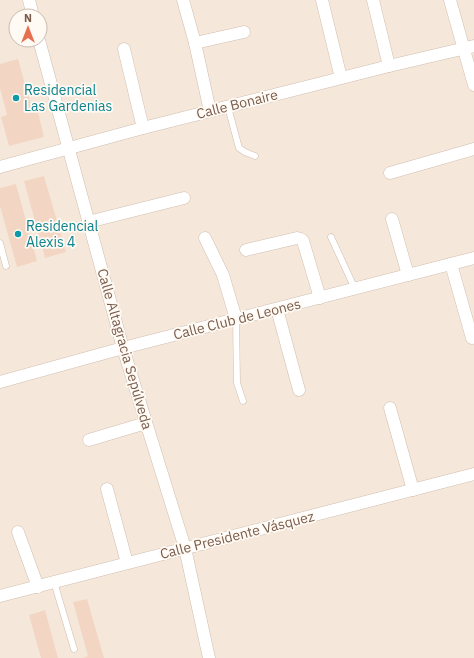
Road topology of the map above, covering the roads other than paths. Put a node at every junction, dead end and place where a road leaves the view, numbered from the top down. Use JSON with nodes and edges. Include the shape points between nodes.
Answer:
{"nodes":[{"id":1,"x":183,"y":0,"type":"edge"},
{"id":2,"x":322,"y":0,"type":"edge"},
{"id":3,"x":373,"y":0,"type":"edge"},
{"id":4,"x":450,"y":0,"type":"edge"},
{"id":5,"x":244,"y":32,"type":"dead end"},
{"id":6,"x":195,"y":43,"type":"junction"},
{"id":7,"x":469,"y":47,"type":"edge"},
{"id":8,"x":41,"y":48,"type":"edge"},
{"id":9,"x":124,"y":50,"type":"dead end"},
{"id":10,"x":389,"y":66,"type":"junction"},
{"id":11,"x":341,"y":78,"type":"junction"},
{"id":12,"x":474,"y":85,"type":"edge"},
{"id":13,"x":228,"y":107,"type":"junction"},
{"id":14,"x":210,"y":111,"type":"junction"},
{"id":15,"x":143,"y":128,"type":"junction"},
{"id":16,"x":68,"y":148,"type":"junction"},
{"id":17,"x":474,"y":149,"type":"edge"},
{"id":18,"x":255,"y":156,"type":"dead end"},
{"id":19,"x":0,"y":166,"type":"edge"},
{"id":20,"x":390,"y":173,"type":"dead end"},
{"id":21,"x":184,"y":198,"type":"dead end"},
{"id":22,"x":392,"y":219,"type":"dead end"},
{"id":23,"x":88,"y":222,"type":"junction"},
{"id":24,"x":331,"y":237,"type":"dead end"},
{"id":25,"x":205,"y":238,"type":"dead end"},
{"id":26,"x":0,"y":242,"type":"edge"},
{"id":27,"x":246,"y":250,"type":"dead end"},
{"id":28,"x":474,"y":258,"type":"edge"},
{"id":29,"x":450,"y":264,"type":"junction"},
{"id":30,"x":6,"y":266,"type":"dead end"},
{"id":31,"x":408,"y":275,"type":"junction"},
{"id":32,"x":355,"y":289,"type":"junction"},
{"id":33,"x":320,"y":298,"type":"junction"},
{"id":34,"x":277,"y":309,"type":"junction"},
{"id":35,"x":236,"y":319,"type":"junction"},
{"id":36,"x":472,"y":338,"type":"dead end"},
{"id":37,"x":123,"y":348,"type":"junction"},
{"id":38,"x":0,"y":382,"type":"edge"},
{"id":39,"x":299,"y":390,"type":"dead end"},
{"id":40,"x":243,"y":401,"type":"dead end"},
{"id":41,"x":390,"y":408,"type":"dead end"},
{"id":42,"x":146,"y":423,"type":"junction"},
{"id":43,"x":89,"y":440,"type":"dead end"},
{"id":44,"x":474,"y":474,"type":"edge"},
{"id":45,"x":107,"y":490,"type":"dead end"},
{"id":46,"x":413,"y":490,"type":"junction"},
{"id":47,"x":18,"y":532,"type":"dead end"},
{"id":48,"x":184,"y":548,"type":"junction"},
{"id":49,"x":127,"y":563,"type":"junction"},
{"id":50,"x":54,"y":582,"type":"junction"},
{"id":51,"x":38,"y":587,"type":"junction"},
{"id":52,"x":0,"y":596,"type":"edge"},
{"id":53,"x":74,"y":649,"type":"dead end"},
{"id":54,"x":210,"y":658,"type":"edge"}],
"edges":[{"from":1,"to":6,"type":"street"},
{"from":2,"to":11,"type":"street"},
{"from":3,"to":10,"type":"street"},
{"from":4,"to":7,"type":"street"},
{"from":5,"to":6,"type":"street"},
{"from":6,"to":14,"type":"street"},
{"from":7,"to":10,"type":"street","name":"Calle Bonaire"},
{"from":7,"to":12,"type":"street"},
{"from":8,"to":16,"type":"street","name":"Calle Altagracia Sepúlveda"},
{"from":9,"to":15,"type":"street"},
{"from":10,"to":11,"type":"street","name":"Calle Bonaire"},
{"from":11,"to":13,"type":"street","name":"Calle Bonaire"},
{"from":13,"to":14,"type":"street","name":"Calle Bonaire"},
{"from":13,"to":18,"type":"lane","via":[[239,148]]},
{"from":14,"to":15,"type":"street","name":"Calle Bonaire"},
{"from":15,"to":16,"type":"street","name":"Calle Bonaire"},
{"from":16,"to":19,"type":"street","name":"Calle Bonaire"},
{"from":16,"to":23,"type":"street","name":"Calle Altagracia Sepúlveda"},
{"from":17,"to":20,"type":"street"},
{"from":21,"to":23,"type":"street"},
{"from":22,"to":31,"type":"street"},
{"from":23,"to":37,"type":"street","name":"Calle Altagracia Sepúlveda"},
{"from":24,"to":32,"type":"lane"},
{"from":25,"to":35,"type":"street","via":[[223,275]]},
{"from":26,"to":30,"type":"lane"},
{"from":27,"to":33,"type":"street","via":[[301,239]]},
{"from":28,"to":29,"type":"street","name":"Calle Club de Leones"},
{"from":29,"to":31,"type":"street","name":"Calle Club de Leones"},
{"from":29,"to":36,"type":"street"},
{"from":31,"to":32,"type":"street","name":"Calle Club de Leones"},
{"from":32,"to":33,"type":"street","name":"Calle Club de Leones"},
{"from":33,"to":34,"type":"street","name":"Calle Club de Leones"},
{"from":34,"to":35,"type":"street","name":"Calle Club de Leones"},
{"from":34,"to":39,"type":"street"},
{"from":35,"to":37,"type":"street","name":"Calle Club de Leones"},
{"from":35,"to":40,"type":"lane","via":[[237,383]]},
{"from":37,"to":38,"type":"street","name":"Calle Club de Leones"},
{"from":37,"to":42,"type":"street","name":"Calle Altagracia Sepúlveda"},
{"from":41,"to":46,"type":"street"},
{"from":42,"to":43,"type":"street"},
{"from":42,"to":48,"type":"street","name":"Calle Altagracia Sepúlveda"},
{"from":44,"to":46,"type":"street","name":"Calle Presidente Vásquez"},
{"from":45,"to":49,"type":"street"},
{"from":46,"to":48,"type":"street","name":"Calle Presidente Vásquez"},
{"from":47,"to":51,"type":"street"},
{"from":48,"to":49,"type":"street","name":"Calle Presidente Vásquez"},
{"from":48,"to":54,"type":"street","name":"Calle Altagracia Sepúlveda"},
{"from":49,"to":50,"type":"street","name":"Calle Presidente Vásquez"},
{"from":50,"to":51,"type":"street","name":"Calle Presidente Vásquez"},
{"from":50,"to":53,"type":"lane"},
{"from":51,"to":52,"type":"street","name":"Calle Presidente Vásquez"}]}
